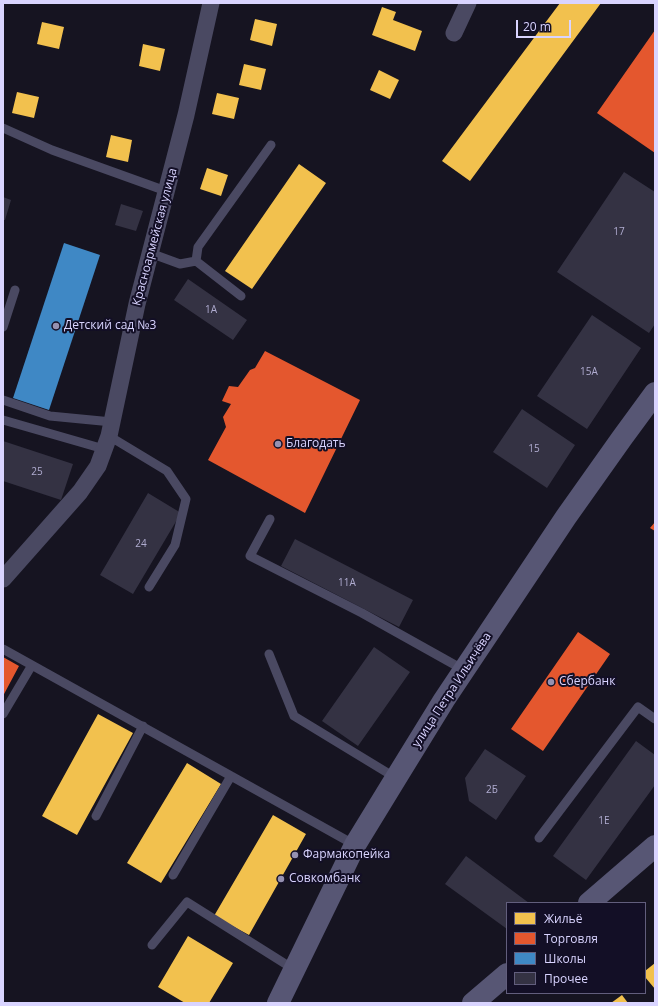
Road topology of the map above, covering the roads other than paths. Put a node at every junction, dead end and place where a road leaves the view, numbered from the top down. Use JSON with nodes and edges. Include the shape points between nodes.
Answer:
{"nodes":[{"id":1,"x":211,"y":3,"type":"edge"},
{"id":2,"x":468,"y":3,"type":"edge"},
{"id":3,"x":454,"y":33,"type":"dead end"},
{"id":4,"x":3,"y":128,"type":"edge"},
{"id":5,"x":271,"y":145,"type":"dead end"},
{"id":6,"x":166,"y":191,"type":"junction"},
{"id":7,"x":150,"y":253,"type":"junction"},
{"id":8,"x":196,"y":261,"type":"junction"},
{"id":9,"x":15,"y":290,"type":"dead end"},
{"id":10,"x":241,"y":296,"type":"dead end"},
{"id":11,"x":3,"y":327,"type":"edge"},
{"id":12,"x":655,"y":393,"type":"edge"},
{"id":13,"x":3,"y":400,"type":"edge"},
{"id":14,"x":3,"y":420,"type":"edge"},
{"id":15,"x":109,"y":436,"type":"junction"},
{"id":16,"x":270,"y":519,"type":"dead end"},
{"id":17,"x":3,"y":579,"type":"edge"},
{"id":18,"x":149,"y":587,"type":"dead end"},
{"id":19,"x":3,"y":649,"type":"edge"},
{"id":20,"x":269,"y":654,"type":"dead end"},
{"id":21,"x":32,"y":664,"type":"junction"},
{"id":22,"x":464,"y":670,"type":"junction"},
{"id":23,"x":3,"y":714,"type":"edge"},
{"id":24,"x":655,"y":719,"type":"edge"},
{"id":25,"x":142,"y":726,"type":"junction"},
{"id":26,"x":231,"y":776,"type":"junction"},
{"id":27,"x":396,"y":778,"type":"junction"},
{"id":28,"x":96,"y":816,"type":"dead end"},
{"id":29,"x":539,"y":838,"type":"dead end"},
{"id":30,"x":356,"y":845,"type":"junction"},
{"id":31,"x":655,"y":846,"type":"edge"},
{"id":32,"x":173,"y":875,"type":"dead end"},
{"id":33,"x":590,"y":902,"type":"edge"},
{"id":34,"x":152,"y":945,"type":"dead end"},
{"id":35,"x":295,"y":970,"type":"junction"},
{"id":36,"x":506,"y":975,"type":"edge"},
{"id":37,"x":278,"y":1003,"type":"edge"},
{"id":38,"x":473,"y":1003,"type":"edge"}],
"edges":[{"from":1,"to":6,"type":"street","name":"Красноармейская улица"},
{"from":2,"to":3,"type":"street"},
{"from":4,"to":6,"type":"lane","via":[[52,150]]},
{"from":5,"to":8,"type":"lane","via":[[198,247]]},
{"from":6,"to":7,"type":"street","name":"Красноармейская улица"},
{"from":7,"to":8,"type":"lane","via":[[180,264]]},
{"from":7,"to":15,"type":"street","name":"Красноармейская улица"},
{"from":8,"to":10,"type":"lane"},
{"from":9,"to":11,"type":"lane"},
{"from":12,"to":22,"type":"main road","name":"улица Петра Ильичёва","via":[[566,517]]},
{"from":13,"to":15,"type":"lane"},
{"from":14,"to":15,"type":"lane"},
{"from":15,"to":17,"type":"street","name":"Красноармейская улица","via":[[98,466],[80,492]]},
{"from":15,"to":18,"type":"lane","via":[[167,471],[186,499],[175,545]]},
{"from":16,"to":22,"type":"lane","via":[[250,556],[362,613]]},
{"from":19,"to":21,"type":"lane"},
{"from":20,"to":27,"type":"lane","via":[[294,716]]},
{"from":21,"to":23,"type":"lane"},
{"from":21,"to":25,"type":"lane"},
{"from":22,"to":27,"type":"main road","name":"улица Петра Ильичёва"},
{"from":24,"to":29,"type":"lane","via":[[638,707]]},
{"from":25,"to":26,"type":"lane"},
{"from":25,"to":28,"type":"lane"},
{"from":26,"to":30,"type":"lane"},
{"from":26,"to":32,"type":"lane"},
{"from":27,"to":30,"type":"main road","name":"улица Петра Ильичёва"},
{"from":30,"to":35,"type":"main road","name":"улица Петра Ильичёва"},
{"from":31,"to":33,"type":"main road"},
{"from":34,"to":35,"type":"lane","via":[[187,902]]},
{"from":35,"to":37,"type":"main road","name":"улица Петра Ильичёва"},
{"from":36,"to":38,"type":"main road"}]}
